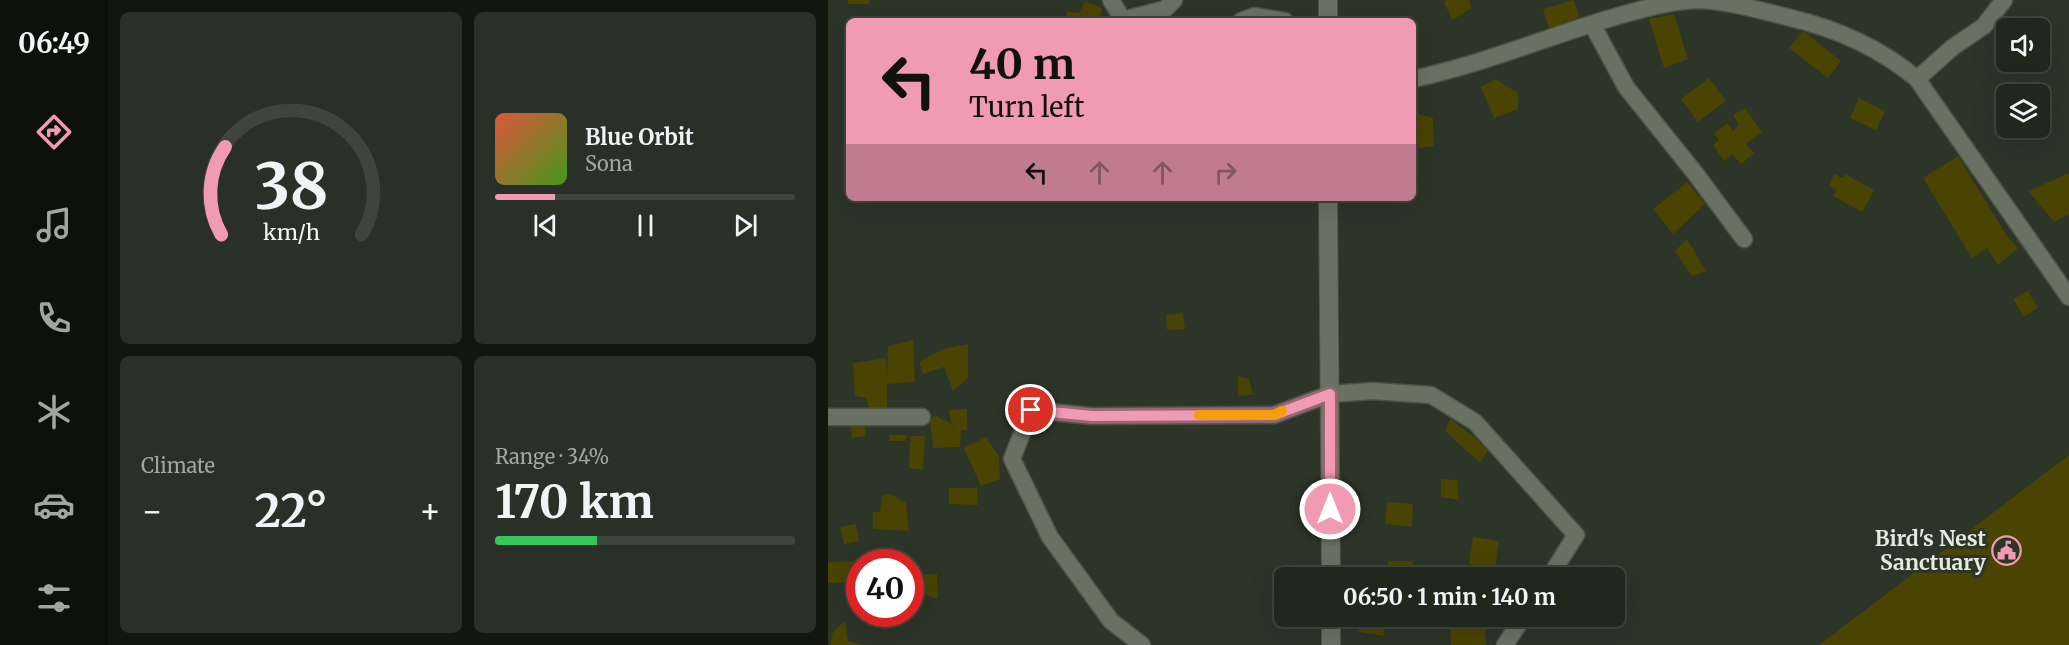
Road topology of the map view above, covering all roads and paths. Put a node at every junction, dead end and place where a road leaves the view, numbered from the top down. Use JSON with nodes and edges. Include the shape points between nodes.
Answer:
{"nodes":[{"id":1,"x":1111,"y":0,"type":"edge"},
{"id":2,"x":1174,"y":0,"type":"edge"},
{"id":3,"x":1328,"y":0,"type":"edge"},
{"id":4,"x":2004,"y":0,"type":"edge"},
{"id":5,"x":1155,"y":17,"type":"edge"},
{"id":6,"x":1122,"y":18,"type":"edge"},
{"id":7,"x":1249,"y":18,"type":"edge"},
{"id":8,"x":1266,"y":18,"type":"edge"},
{"id":9,"x":1328,"y":18,"type":"edge"},
{"id":10,"x":1592,"y":24,"type":"junction"},
{"id":11,"x":1416,"y":78,"type":"edge"},
{"id":12,"x":1917,"y":79,"type":"junction"},
{"id":13,"x":1328,"y":201,"type":"edge"},
{"id":14,"x":1744,"y":239,"type":"dead end"},
{"id":15,"x":2069,"y":297,"type":"edge"},
{"id":16,"x":1330,"y":394,"type":"junction"},
{"id":17,"x":828,"y":417,"type":"edge"},
{"id":18,"x":922,"y":417,"type":"dead end"},
{"id":19,"x":1331,"y":567,"type":"edge"},
{"id":20,"x":1556,"y":567,"type":"edge"},
{"id":21,"x":1331,"y":627,"type":"edge"},
{"id":22,"x":1517,"y":627,"type":"edge"},
{"id":23,"x":1142,"y":645,"type":"edge"},
{"id":24,"x":1331,"y":645,"type":"edge"},
{"id":25,"x":1505,"y":645,"type":"edge"}],
"edges":[{"from":1,"to":6,"type":"street"},
{"from":2,"to":5,"type":"street"},
{"from":3,"to":9,"type":"street"},
{"from":4,"to":12,"type":"street","via":[[1984,26]]},
{"from":7,"to":8,"type":"street"},
{"from":10,"to":11,"type":"street"},
{"from":10,"to":12,"type":"street","via":[[1671,2],[1702,0],[1727,4],[1839,33],[1877,50]]},
{"from":10,"to":14,"type":"street","via":[[1626,87]]},
{"from":12,"to":15,"type":"street"},
{"from":13,"to":16,"type":"street"},
{"from":16,"to":19,"type":"street"},
{"from":16,"to":20,"type":"street","via":[[1373,390],[1431,395],[1475,422],[1576,535]]},
{"from":16,"to":23,"type":"street","via":[[1274,415],[1092,416],[1031,410],[1012,459],[1050,537],[1112,621]]},
{"from":17,"to":18,"type":"street"},
{"from":21,"to":24,"type":"street"},
{"from":22,"to":25,"type":"street"}]}
